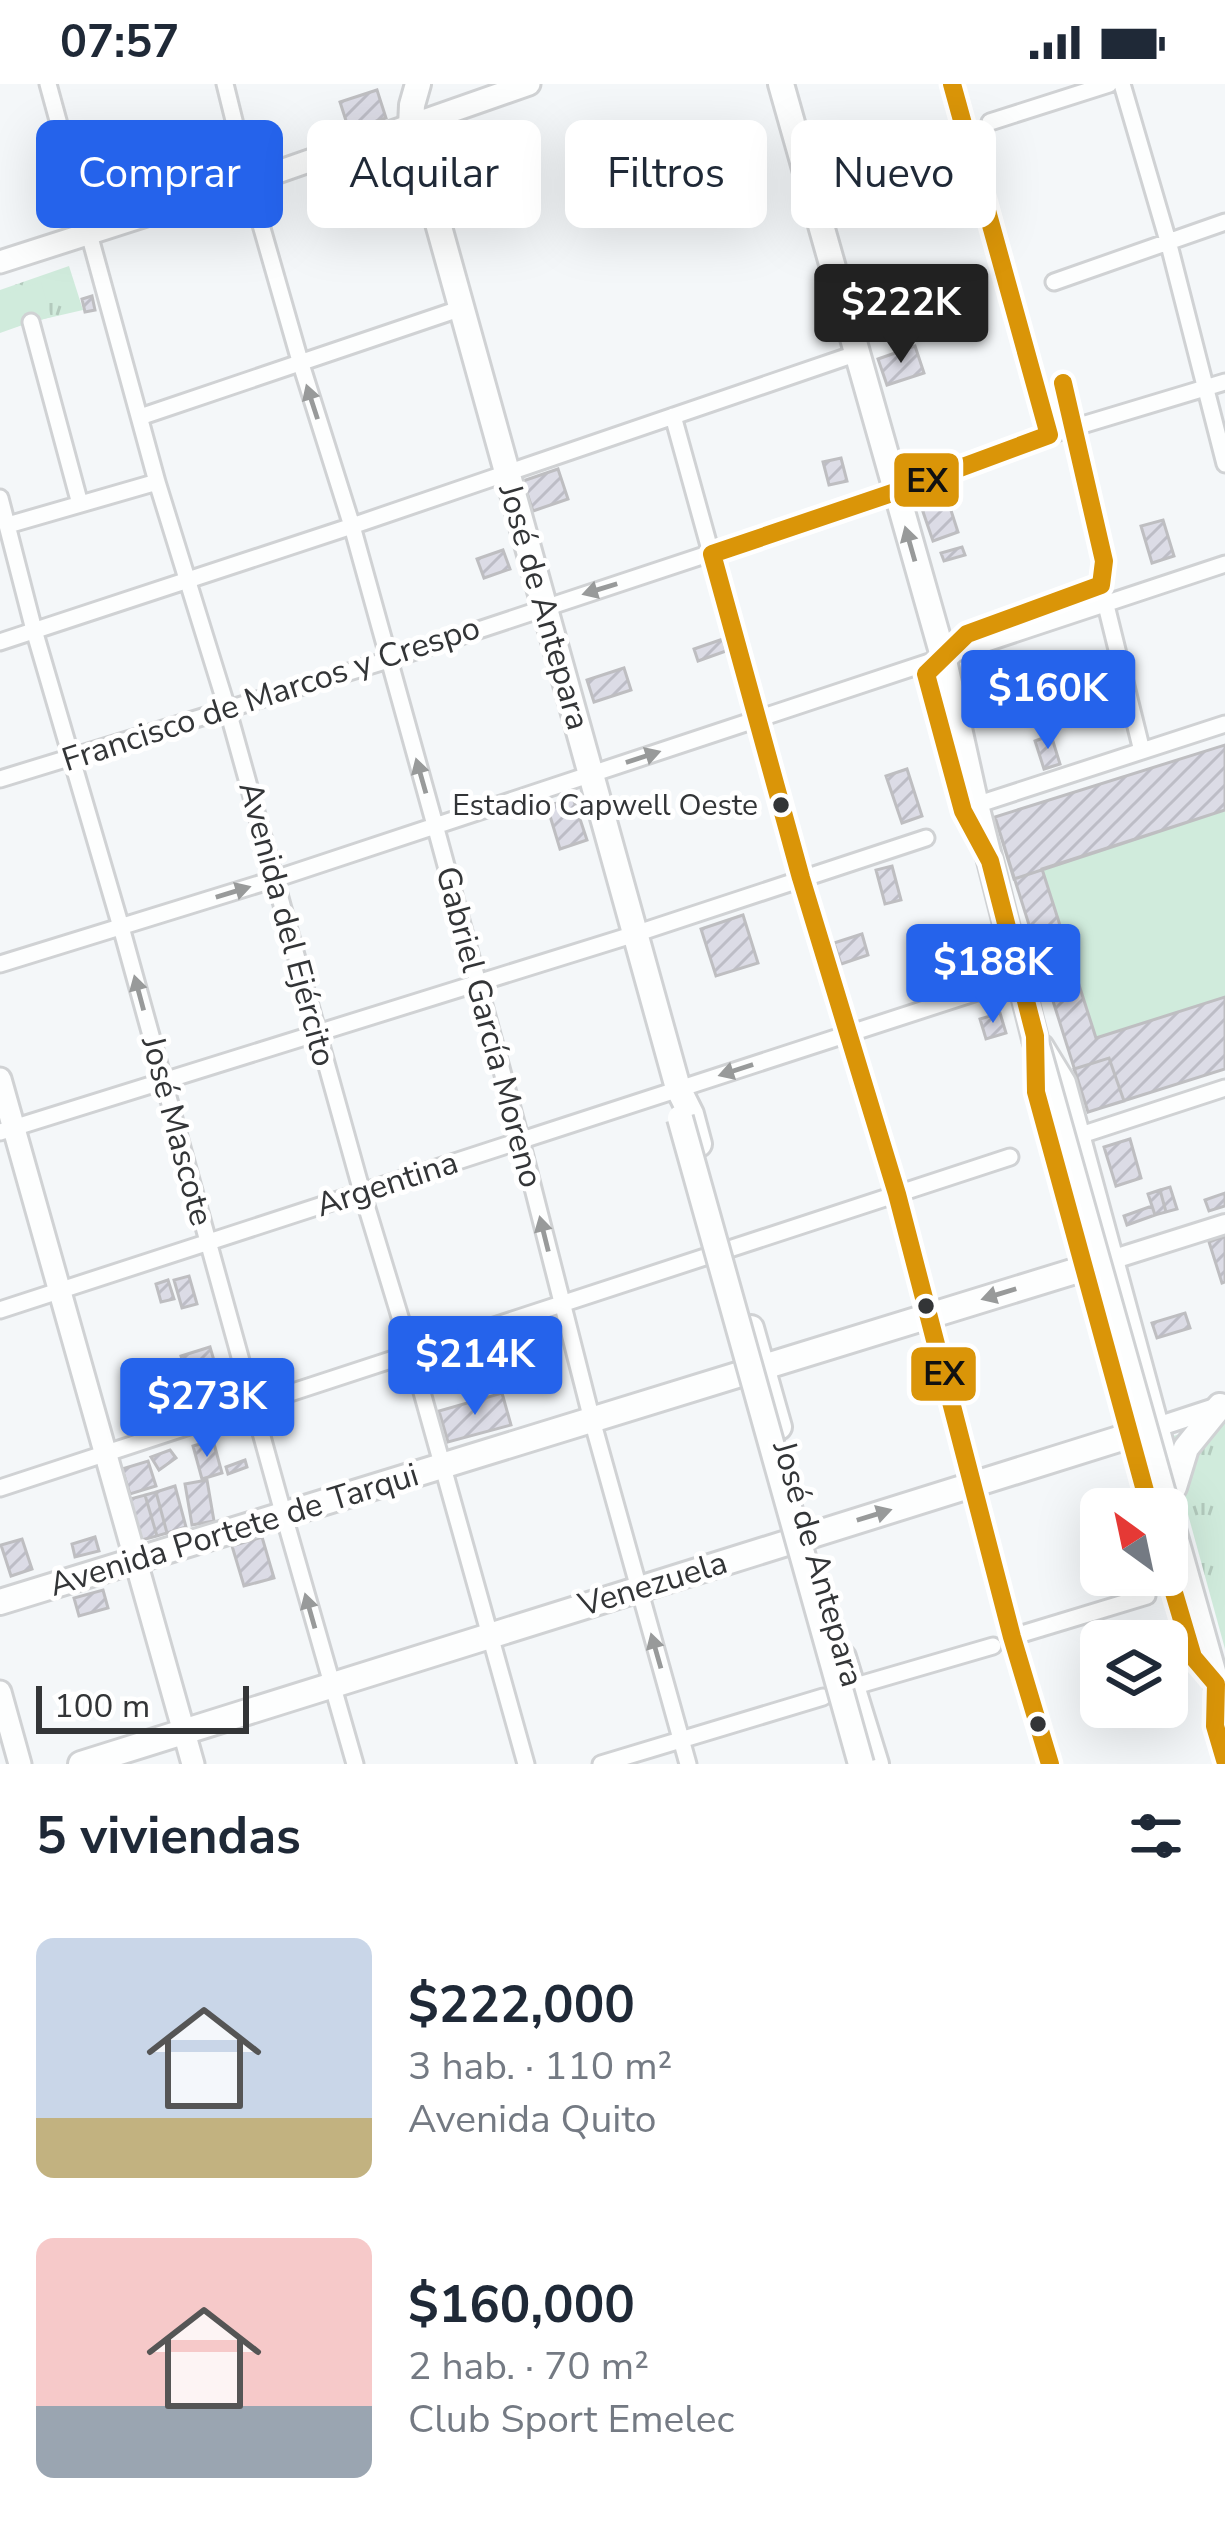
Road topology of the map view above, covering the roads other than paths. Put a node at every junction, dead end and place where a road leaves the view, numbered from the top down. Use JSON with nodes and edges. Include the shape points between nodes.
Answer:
{"nodes":[{"id":1,"x":48,"y":84,"type":"edge"},
{"id":2,"x":225,"y":84,"type":"edge"},
{"id":3,"x":418,"y":84,"type":"edge"},
{"id":4,"x":529,"y":84,"type":"edge"},
{"id":5,"x":781,"y":84,"type":"edge"},
{"id":6,"x":1109,"y":84,"type":"edge"},
{"id":7,"x":1121,"y":84,"type":"edge"},
{"id":8,"x":234,"y":120,"type":"edge"},
{"id":9,"x":411,"y":120,"type":"edge"},
{"id":10,"x":428,"y":120,"type":"edge"},
{"id":11,"x":996,"y":120,"type":"edge"},
{"id":12,"x":1225,"y":222,"type":"edge"},
{"id":13,"x":109,"y":228,"type":"edge"},
{"id":14,"x":262,"y":228,"type":"edge"},
{"id":15,"x":440,"y":228,"type":"edge"},
{"id":16,"x":88,"y":235,"type":"junction"},
{"id":17,"x":1168,"y":242,"type":"junction"},
{"id":18,"x":0,"y":262,"type":"edge"},
{"id":19,"x":1054,"y":282,"type":"dead end"},
{"id":20,"x":462,"y":308,"type":"junction"},
{"id":21,"x":31,"y":322,"type":"dead end"},
{"id":22,"x":855,"y":354,"type":"junction"},
{"id":23,"x":299,"y":361,"type":"junction"},
{"id":24,"x":1225,"y":382,"type":"edge"},
{"id":25,"x":1205,"y":388,"type":"junction"},
{"id":26,"x":140,"y":416,"type":"junction"},
{"id":27,"x":673,"y":416,"type":"junction"},
{"id":28,"x":1225,"y":464,"type":"edge"},
{"id":29,"x":507,"y":471,"type":"junction"},
{"id":30,"x":157,"y":482,"type":"junction"},
{"id":31,"x":895,"y":492,"type":"junction"},
{"id":32,"x":0,"y":498,"type":"edge"},
{"id":33,"x":80,"y":504,"type":"junction"},
{"id":34,"x":8,"y":525,"type":"junction"},
{"id":35,"x":352,"y":526,"type":"junction"},
{"id":36,"x":712,"y":554,"type":"junction"},
{"id":37,"x":1225,"y":564,"type":"edge"},
{"id":38,"x":189,"y":580,"type":"junction"},
{"id":39,"x":1104,"y":594,"type":"junction"},
{"id":40,"x":545,"y":606,"type":"junction"},
{"id":41,"x":34,"y":630,"type":"junction"},
{"id":42,"x":0,"y":642,"type":"edge"},
{"id":43,"x":943,"y":656,"type":"junction"},
{"id":44,"x":388,"y":660,"type":"junction"},
{"id":45,"x":228,"y":711,"type":"junction"},
{"id":46,"x":758,"y":719,"type":"junction"},
{"id":47,"x":1225,"y":724,"type":"edge"},
{"id":48,"x":1142,"y":751,"type":"junction"},
{"id":49,"x":73,"y":756,"type":"junction"},
{"id":50,"x":590,"y":774,"type":"junction"},
{"id":51,"x":0,"y":779,"type":"edge"},
{"id":52,"x":976,"y":805,"type":"junction"},
{"id":53,"x":435,"y":825,"type":"junction"},
{"id":54,"x":926,"y":838,"type":"dead end"},
{"id":55,"x":275,"y":878,"type":"junction"},
{"id":56,"x":801,"y":878,"type":"junction"},
{"id":57,"x":121,"y":927,"type":"junction"},
{"id":58,"x":634,"y":934,"type":"junction"},
{"id":59,"x":0,"y":964,"type":"edge"},
{"id":60,"x":478,"y":983,"type":"junction"},
{"id":61,"x":980,"y":991,"type":"dead end"},
{"id":62,"x":318,"y":1033,"type":"junction"},
{"id":63,"x":848,"y":1034,"type":"junction"},
{"id":64,"x":1035,"y":1038,"type":"junction"},
{"id":65,"x":0,"y":1079,"type":"edge"},
{"id":66,"x":164,"y":1081,"type":"junction"},
{"id":67,"x":678,"y":1088,"type":"junction"},
{"id":68,"x":1224,"y":1091,"type":"edge"},
{"id":69,"x":4,"y":1128,"type":"edge"},
{"id":70,"x":1078,"y":1136,"type":"junction"},
{"id":71,"x":520,"y":1141,"type":"junction"},
{"id":72,"x":1010,"y":1157,"type":"dead end"},
{"id":73,"x":362,"y":1192,"type":"junction"},
{"id":74,"x":897,"y":1194,"type":"junction"},
{"id":75,"x":1225,"y":1224,"type":"edge"},
{"id":76,"x":208,"y":1242,"type":"junction"},
{"id":77,"x":728,"y":1249,"type":"junction"},
{"id":78,"x":1111,"y":1260,"type":"junction"},
{"id":79,"x":54,"y":1291,"type":"junction"},
{"id":80,"x":561,"y":1304,"type":"junction"},
{"id":81,"x":0,"y":1310,"type":"edge"},
{"id":82,"x":927,"y":1316,"type":"junction"},
{"id":83,"x":411,"y":1353,"type":"junction"},
{"id":84,"x":762,"y":1366,"type":"junction"},
{"id":85,"x":254,"y":1405,"type":"junction"},
{"id":86,"x":1222,"y":1405,"type":"edge"},
{"id":87,"x":592,"y":1420,"type":"junction"},
{"id":88,"x":1157,"y":1426,"type":"junction"},
{"id":89,"x":101,"y":1453,"type":"junction"},
{"id":90,"x":443,"y":1466,"type":"junction"},
{"id":91,"x":971,"y":1485,"type":"junction"},
{"id":92,"x":0,"y":1488,"type":"edge"},
{"id":93,"x":1173,"y":1488,"type":"edge"},
{"id":94,"x":1173,"y":1488,"type":"edge"},
{"id":95,"x":284,"y":1516,"type":"junction"},
{"id":96,"x":809,"y":1535,"type":"junction"},
{"id":97,"x":1188,"y":1542,"type":"edge"},
{"id":98,"x":132,"y":1561,"type":"junction"},
{"id":99,"x":638,"y":1589,"type":"junction"},
{"id":100,"x":1147,"y":1596,"type":"dead end"},
{"id":101,"x":0,"y":1602,"type":"edge"},
{"id":102,"x":490,"y":1635,"type":"junction"},
{"id":103,"x":1012,"y":1637,"type":"junction"},
{"id":104,"x":993,"y":1646,"type":"dead end"},
{"id":105,"x":1216,"y":1683,"type":"junction"},
{"id":106,"x":331,"y":1685,"type":"junction"},
{"id":107,"x":852,"y":1687,"type":"junction"},
{"id":108,"x":0,"y":1692,"type":"edge"},
{"id":109,"x":823,"y":1697,"type":"dead end"},
{"id":110,"x":1225,"y":1713,"type":"edge"},
{"id":111,"x":0,"y":1730,"type":"edge"},
{"id":112,"x":180,"y":1733,"type":"junction"},
{"id":113,"x":681,"y":1739,"type":"junction"},
{"id":114,"x":9,"y":1764,"type":"edge"},
{"id":115,"x":20,"y":1764,"type":"edge"},
{"id":116,"x":81,"y":1764,"type":"edge"},
{"id":117,"x":183,"y":1764,"type":"edge"},
{"id":118,"x":194,"y":1764,"type":"edge"},
{"id":119,"x":355,"y":1764,"type":"edge"},
{"id":120,"x":526,"y":1764,"type":"edge"},
{"id":121,"x":601,"y":1764,"type":"edge"},
{"id":122,"x":688,"y":1764,"type":"edge"},
{"id":123,"x":861,"y":1764,"type":"edge"},
{"id":124,"x":876,"y":1764,"type":"edge"},
{"id":125,"x":1050,"y":1764,"type":"edge"}],
"edges":[{"from":1,"to":16,"type":"street","name":"Avenida del Ejército"},
{"from":2,"to":8,"type":"street","name":"Gabriel García Moreno"},
{"from":3,"to":9,"type":"main road"},
{"from":4,"to":10,"type":"main road"},
{"from":5,"to":22,"type":"main road"},
{"from":6,"to":11,"type":"street"},
{"from":7,"to":17,"type":"street"},
{"from":12,"to":17,"type":"street"},
{"from":13,"to":16,"type":"main road"},
{"from":14,"to":23,"type":"street","name":"Gabriel García Moreno"},
{"from":15,"to":20,"type":"main road","name":"José de Antepara"},
{"from":16,"to":18,"type":"main road"},
{"from":16,"to":26,"type":"street","name":"Avenida del Ejército"},
{"from":17,"to":19,"type":"street"},
{"from":17,"to":25,"type":"street"},
{"from":20,"to":23,"type":"street"},
{"from":20,"to":29,"type":"main road","name":"José de Antepara"},
{"from":21,"to":33,"type":"street"},
{"from":22,"to":27,"type":"street"},
{"from":22,"to":31,"type":"main road"},
{"from":23,"to":26,"type":"street"},
{"from":35,"to":23,"type":"street","name":"Gabriel García Moreno","one_way":true},
{"from":24,"to":25,"type":"street","name":"Francisco de Marcos y Crespo"},
{"from":25,"to":28,"type":"street"},
{"from":25,"to":31,"type":"street","name":"Francisco de Marcos y Crespo"},
{"from":26,"to":30,"type":"street","name":"Avenida del Ejército"},
{"from":27,"to":29,"type":"street"},
{"from":27,"to":36,"type":"street"},
{"from":29,"to":35,"type":"street"},
{"from":29,"to":40,"type":"main road","name":"José de Antepara"},
{"from":30,"to":33,"type":"street"},
{"from":30,"to":38,"type":"street","name":"Avenida del Ejército"},
{"from":31,"to":36,"type":"street","name":"Francisco de Marcos y Crespo"},
{"from":43,"to":31,"type":"main road","one_way":true},
{"from":32,"to":34,"type":"street","name":"José Mascote"},
{"from":33,"to":34,"type":"street"},
{"from":34,"to":41,"type":"street","name":"José Mascote"},
{"from":35,"to":38,"type":"street"},
{"from":35,"to":44,"type":"street","name":"Gabriel García Moreno"},
{"from":36,"to":40,"type":"street","name":"Francisco de Marcos y Crespo","one_way":true},
{"from":36,"to":46,"type":"street"},
{"from":37,"to":39,"type":"street"},
{"from":38,"to":41,"type":"street"},
{"from":38,"to":45,"type":"street","name":"Avenida del Ejército"},
{"from":39,"to":43,"type":"street"},
{"from":39,"to":48,"type":"street"},
{"from":40,"to":44,"type":"street","name":"Francisco de Marcos y Crespo"},
{"from":40,"to":50,"type":"main road","name":"José de Antepara"},
{"from":41,"to":42,"type":"street"},
{"from":41,"to":49,"type":"street","name":"José Mascote"},
{"from":43,"to":46,"type":"street"},
{"from":43,"to":52,"type":"main road"},
{"from":44,"to":45,"type":"street","name":"Francisco de Marcos y Crespo"},
{"from":53,"to":44,"type":"street","name":"Gabriel García Moreno","one_way":true},
{"from":45,"to":49,"type":"street","name":"Francisco de Marcos y Crespo"},
{"from":45,"to":55,"type":"street","name":"Avenida del Ejército"},
{"from":50,"to":46,"type":"street","one_way":true},
{"from":46,"to":56,"type":"street"},
{"from":47,"to":48,"type":"street"},
{"from":48,"to":52,"type":"street"},
{"from":49,"to":51,"type":"street","name":"Francisco de Marcos y Crespo"},
{"from":49,"to":57,"type":"street","name":"José Mascote"},
{"from":50,"to":53,"type":"street"},
{"from":50,"to":58,"type":"main road","name":"José de Antepara"},
{"from":52,"to":64,"type":"main road"},
{"from":53,"to":55,"type":"street"},
{"from":53,"to":60,"type":"street","name":"Gabriel García Moreno"},
{"from":54,"to":56,"type":"street"},
{"from":57,"to":55,"type":"street","one_way":true},
{"from":55,"to":62,"type":"street","name":"Avenida del Ejército"},
{"from":56,"to":58,"type":"street"},
{"from":56,"to":63,"type":"street"},
{"from":57,"to":59,"type":"street"},
{"from":66,"to":57,"type":"street","name":"José Mascote","one_way":true},
{"from":58,"to":60,"type":"street"},
{"from":58,"to":67,"type":"main road","name":"José de Antepara"},
{"from":60,"to":62,"type":"street"},
{"from":60,"to":71,"type":"street","name":"Gabriel García Moreno"},
{"from":61,"to":63,"type":"street","name":"Argentina"},
{"from":62,"to":66,"type":"street"},
{"from":62,"to":73,"type":"street","name":"Avenida del Ejército"},
{"from":63,"to":67,"type":"street","name":"Argentina","one_way":true},
{"from":63,"to":74,"type":"street"},
{"from":64,"to":70,"type":"main road","via":[[1063,1083]]},
{"from":64,"to":105,"type":"main road","bridge":true},
{"from":65,"to":69,"type":"main road"},
{"from":66,"to":69,"type":"street"},
{"from":66,"to":76,"type":"street","name":"José Mascote"},
{"from":67,"to":71,"type":"street","name":"Argentina"},
{"from":67,"to":77,"type":"main road","name":"José de Antepara"},
{"from":67,"to":123,"type":"main road","name":"José de Antepara","bridge":true},
{"from":68,"to":70,"type":"street"},
{"from":69,"to":79,"type":"main road"},
{"from":70,"to":78,"type":"main road"},
{"from":71,"to":73,"type":"street","name":"Argentina"},
{"from":80,"to":71,"type":"street","name":"Gabriel García Moreno","one_way":true},
{"from":72,"to":74,"type":"street"},
{"from":73,"to":76,"type":"street","name":"Argentina"},
{"from":73,"to":83,"type":"street","name":"Avenida del Ejército"},
{"from":74,"to":77,"type":"street"},
{"from":74,"to":82,"type":"street"},
{"from":75,"to":78,"type":"street","name":"Avenida Portete de Tarqui"},
{"from":76,"to":79,"type":"street","name":"Argentina"},
{"from":76,"to":85,"type":"street","name":"José Mascote"},
{"from":77,"to":80,"type":"street"},
{"from":77,"to":84,"type":"main road","name":"José de Antepara"},
{"from":78,"to":82,"type":"main road","name":"Avenida Portete de Tarqui","one_way":true},
{"from":78,"to":88,"type":"main road"},
{"from":79,"to":81,"type":"street","name":"Argentina"},
{"from":79,"to":89,"type":"main road"},
{"from":80,"to":83,"type":"street"},
{"from":80,"to":87,"type":"street","name":"Gabriel García Moreno"},
{"from":82,"to":84,"type":"main road","name":"Avenida Portete de Tarqui"},
{"from":82,"to":91,"type":"street"},
{"from":83,"to":85,"type":"street"},
{"from":83,"to":90,"type":"street","name":"Avenida del Ejército"},
{"from":84,"to":87,"type":"main road","name":"Avenida Portete de Tarqui"},
{"from":84,"to":96,"type":"main road","name":"José de Antepara"},
{"from":85,"to":89,"type":"street"},
{"from":85,"to":95,"type":"street","name":"José Mascote"},
{"from":86,"to":88,"type":"street","name":"Venezuela"},
{"from":86,"to":94,"type":"main road","via":[[1186,1448]]},
{"from":87,"to":90,"type":"main road","name":"Avenida Portete de Tarqui"},
{"from":87,"to":99,"type":"street","name":"Gabriel García Moreno"},
{"from":88,"to":91,"type":"main road","name":"Venezuela"},
{"from":88,"to":93,"type":"main road"},
{"from":89,"to":92,"type":"street"},
{"from":89,"to":98,"type":"main road"},
{"from":90,"to":95,"type":"main road","name":"Avenida Portete de Tarqui"},
{"from":90,"to":102,"type":"street","name":"Avenida del Ejército"},
{"from":96,"to":91,"type":"main road","name":"Venezuela","one_way":true},
{"from":91,"to":103,"type":"street"},
{"from":95,"to":98,"type":"main road","name":"Avenida Portete de Tarqui"},
{"from":106,"to":95,"type":"street","name":"José Mascote","one_way":true},
{"from":96,"to":99,"type":"main road","name":"Venezuela"},
{"from":96,"to":107,"type":"main road","name":"José de Antepara"},
{"from":97,"to":105,"type":"main road","via":[[1219,1650]]},
{"from":98,"to":101,"type":"main road","name":"Avenida Portete de Tarqui"},
{"from":98,"to":112,"type":"main road"},
{"from":99,"to":102,"type":"main road","name":"Venezuela"},
{"from":113,"to":99,"type":"street","name":"Gabriel García Moreno","one_way":true},
{"from":100,"to":103,"type":"street"},
{"from":102,"to":106,"type":"main road","name":"Venezuela"},
{"from":102,"to":120,"type":"street","name":"Avenida del Ejército"},
{"from":103,"to":125,"type":"street"},
{"from":104,"to":107,"type":"street"},
{"from":105,"to":110,"type":"main road"},
{"from":106,"to":112,"type":"main road","name":"Venezuela"},
{"from":106,"to":119,"type":"street","name":"José Mascote"},
{"from":107,"to":124,"type":"main road","name":"José de Antepara"},
{"from":108,"to":115,"type":"main road"},
{"from":109,"to":113,"type":"street"},
{"from":111,"to":114,"type":"main road"},
{"from":112,"to":116,"type":"main road","name":"Venezuela"},
{"from":112,"to":117,"type":"main road"},
{"from":112,"to":118,"type":"main road"},
{"from":113,"to":121,"type":"street"},
{"from":113,"to":122,"type":"street","name":"Gabriel García Moreno"}]}
